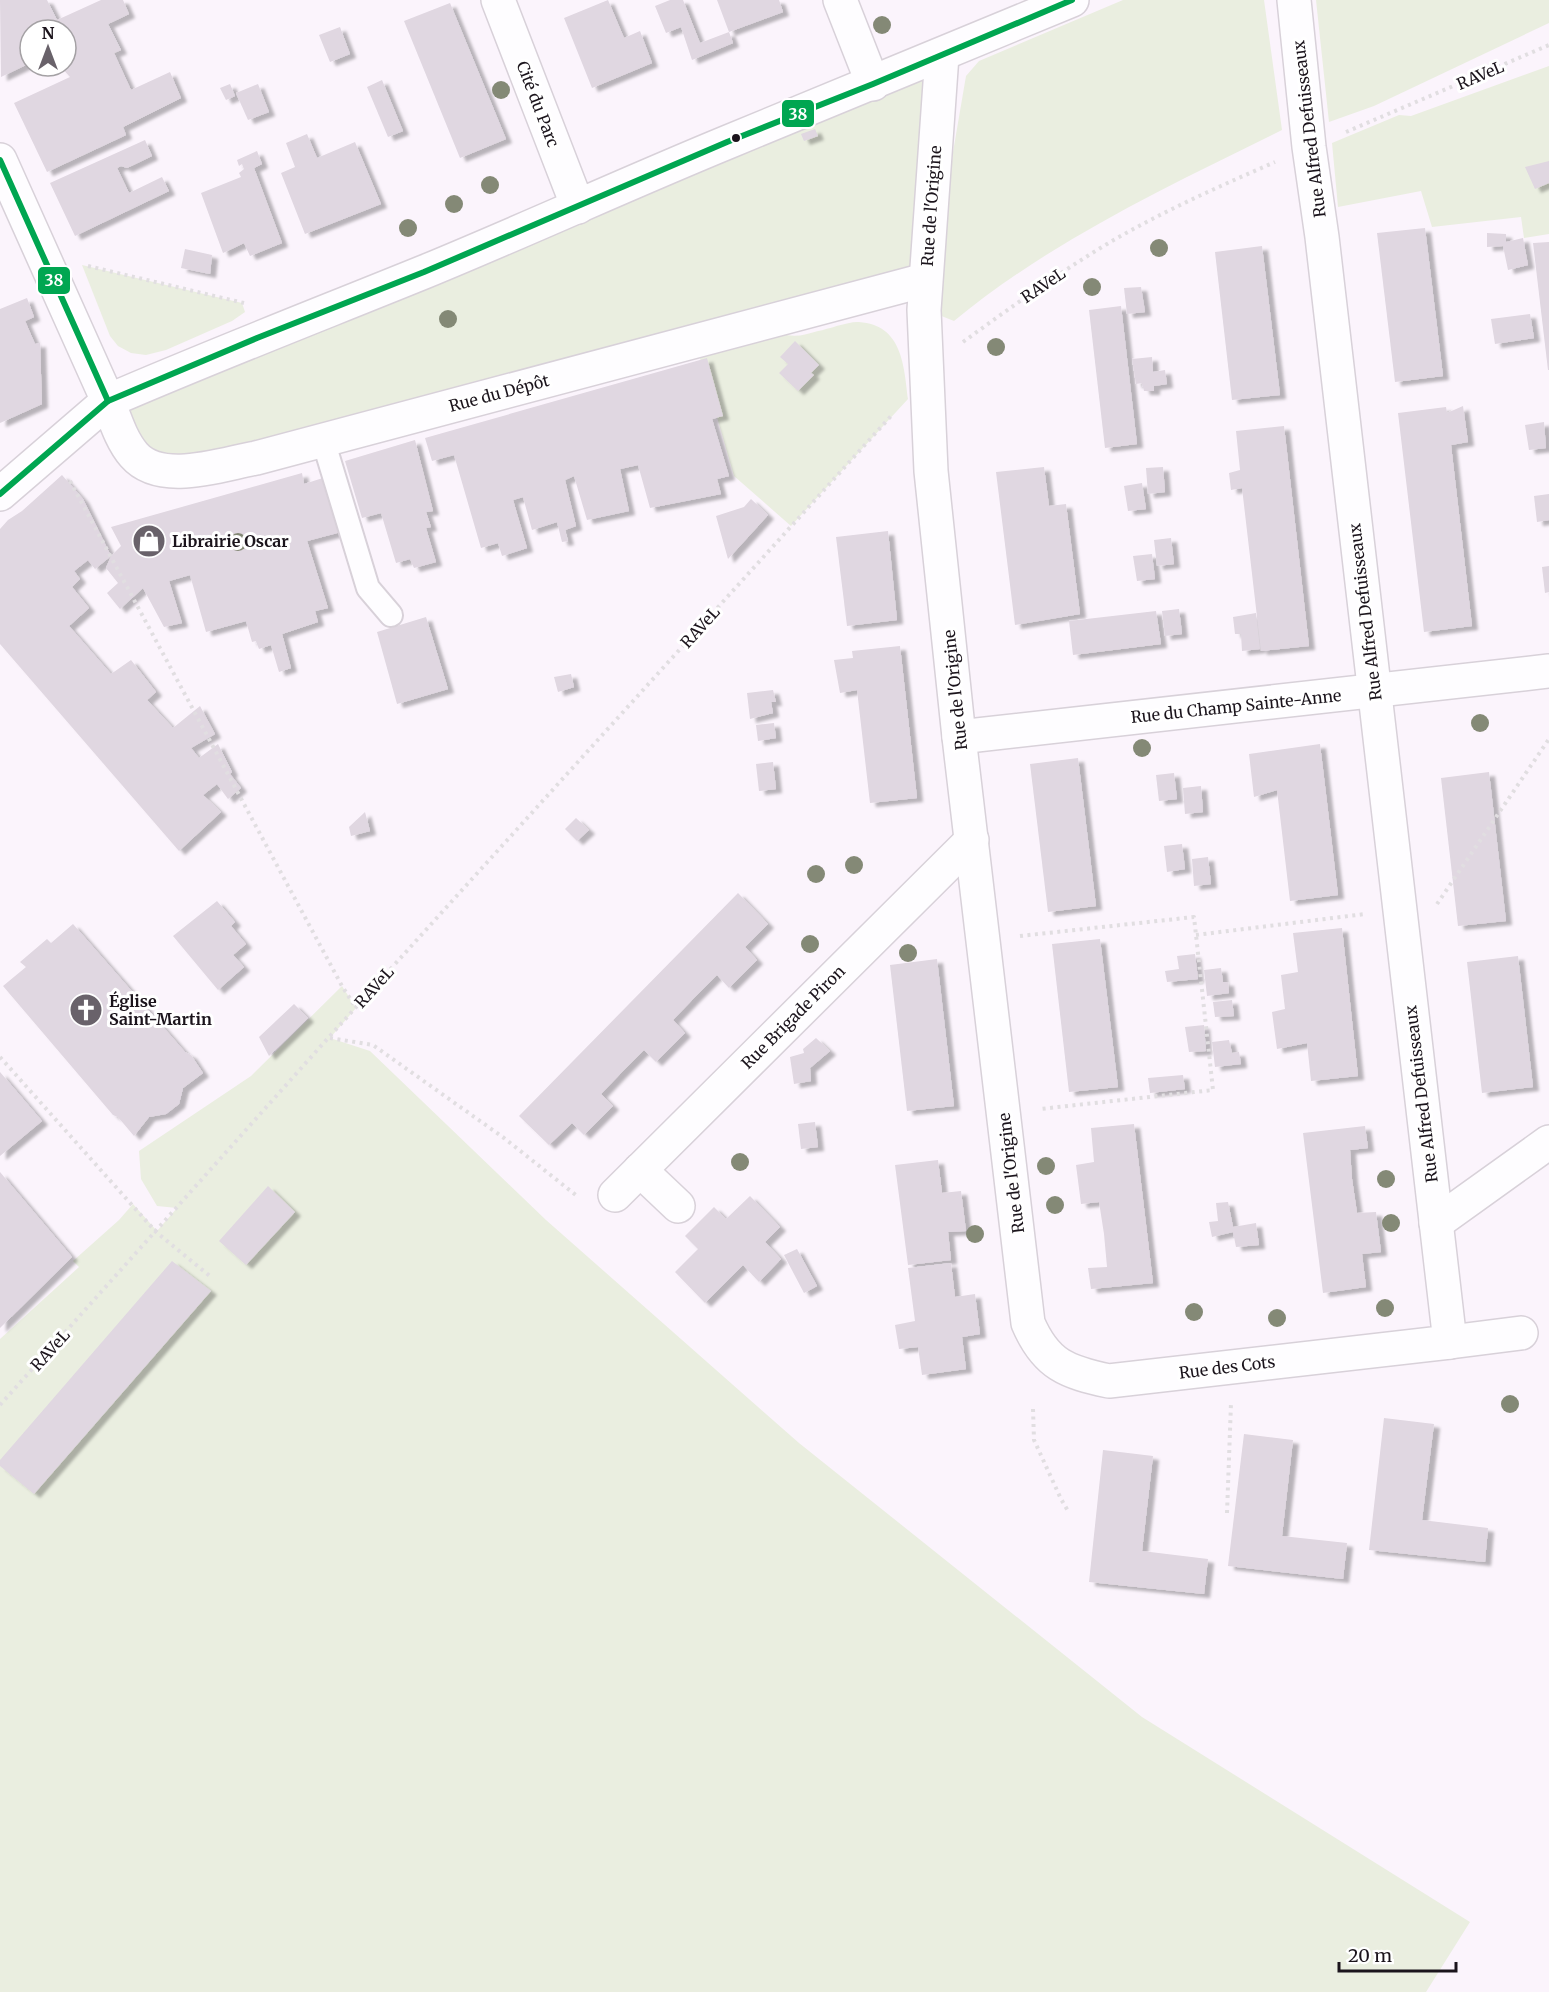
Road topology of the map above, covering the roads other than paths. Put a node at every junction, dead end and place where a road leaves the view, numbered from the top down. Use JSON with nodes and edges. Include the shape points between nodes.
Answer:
{"nodes":[{"id":1,"x":498,"y":0,"type":"edge"},
{"id":2,"x":840,"y":0,"type":"edge"},
{"id":3,"x":1072,"y":0,"type":"edge"},
{"id":4,"x":1294,"y":0,"type":"edge"},
{"id":5,"x":942,"y":55,"type":"junction"},
{"id":6,"x":873,"y":84,"type":"junction"},
{"id":7,"x":0,"y":160,"type":"edge"},
{"id":8,"x":578,"y":207,"type":"junction"},
{"id":9,"x":925,"y":280,"type":"junction"},
{"id":10,"x":108,"y":400,"type":"junction"},
{"id":11,"x":323,"y":440,"type":"junction"},
{"id":12,"x":0,"y":494,"type":"edge"},
{"id":13,"x":391,"y":615,"type":"dead end"},
{"id":14,"x":1549,"y":671,"type":"edge"},
{"id":15,"x":1374,"y":690,"type":"junction"},
{"id":16,"x":959,"y":737,"type":"junction"},
{"id":17,"x":972,"y":840,"type":"junction"},
{"id":18,"x":1549,"y":1142,"type":"edge"},
{"id":19,"x":640,"y":1170,"type":"junction"},
{"id":20,"x":615,"y":1195,"type":"road end"},
{"id":21,"x":678,"y":1206,"type":"dead end"},
{"id":22,"x":1436,"y":1223,"type":"junction"},
{"id":23,"x":1028,"y":1323,"type":"joint"},
{"id":24,"x":1521,"y":1333,"type":"dead end"},
{"id":25,"x":1450,"y":1342,"type":"junction"}],
"edges":[{"from":1,"to":8,"type":"street","name":"Cité du Parc"},
{"from":2,"to":6,"type":"street"},
{"from":3,"to":5,"type":"street"},
{"from":4,"to":15,"type":"street","name":"Rue Alfred Defuisseaux"},
{"from":5,"to":6,"type":"street"},
{"from":5,"to":9,"type":"street","name":"Rue de l'Origine"},
{"from":6,"to":8,"type":"street"},
{"from":7,"to":10,"type":"street","name":"Rue du Dépôt"},
{"from":8,"to":10,"type":"street"},
{"from":9,"to":11,"type":"street","name":"Rue du Dépôt"},
{"from":9,"to":16,"type":"street","name":"Rue de l'Origine","via":[[931,471]]},
{"from":10,"to":11,"type":"street","name":"Rue du Dépôt","via":[[133,454],[141,463],[164,471],[256,458]]},
{"from":10,"to":12,"type":"street"},
{"from":11,"to":13,"type":"lane","via":[[368,588]]},
{"from":14,"to":15,"type":"street","name":"Rue du Champ Sainte-Anne"},
{"from":15,"to":16,"type":"street","name":"Rue du Champ Sainte-Anne"},
{"from":15,"to":22,"type":"street","name":"Rue Alfred Defuisseaux"},
{"from":16,"to":17,"type":"street","name":"Rue de l'Origine"},
{"from":17,"to":19,"type":"street","name":"Rue Brigade Piron"},
{"from":17,"to":23,"type":"street","name":"Rue de l'Origine"},
{"from":18,"to":22,"type":"street"},
{"from":19,"to":20,"type":"street","name":"Rue Brigade Piron"},
{"from":19,"to":21,"type":"street"},
{"from":22,"to":25,"type":"street"},
{"from":23,"to":25,"type":"street","name":"Rue des Cots","via":[[1035,1341],[1048,1357],[1075,1374],[1108,1381]]},
{"from":24,"to":25,"type":"street","name":"Rue des Cots"}]}
